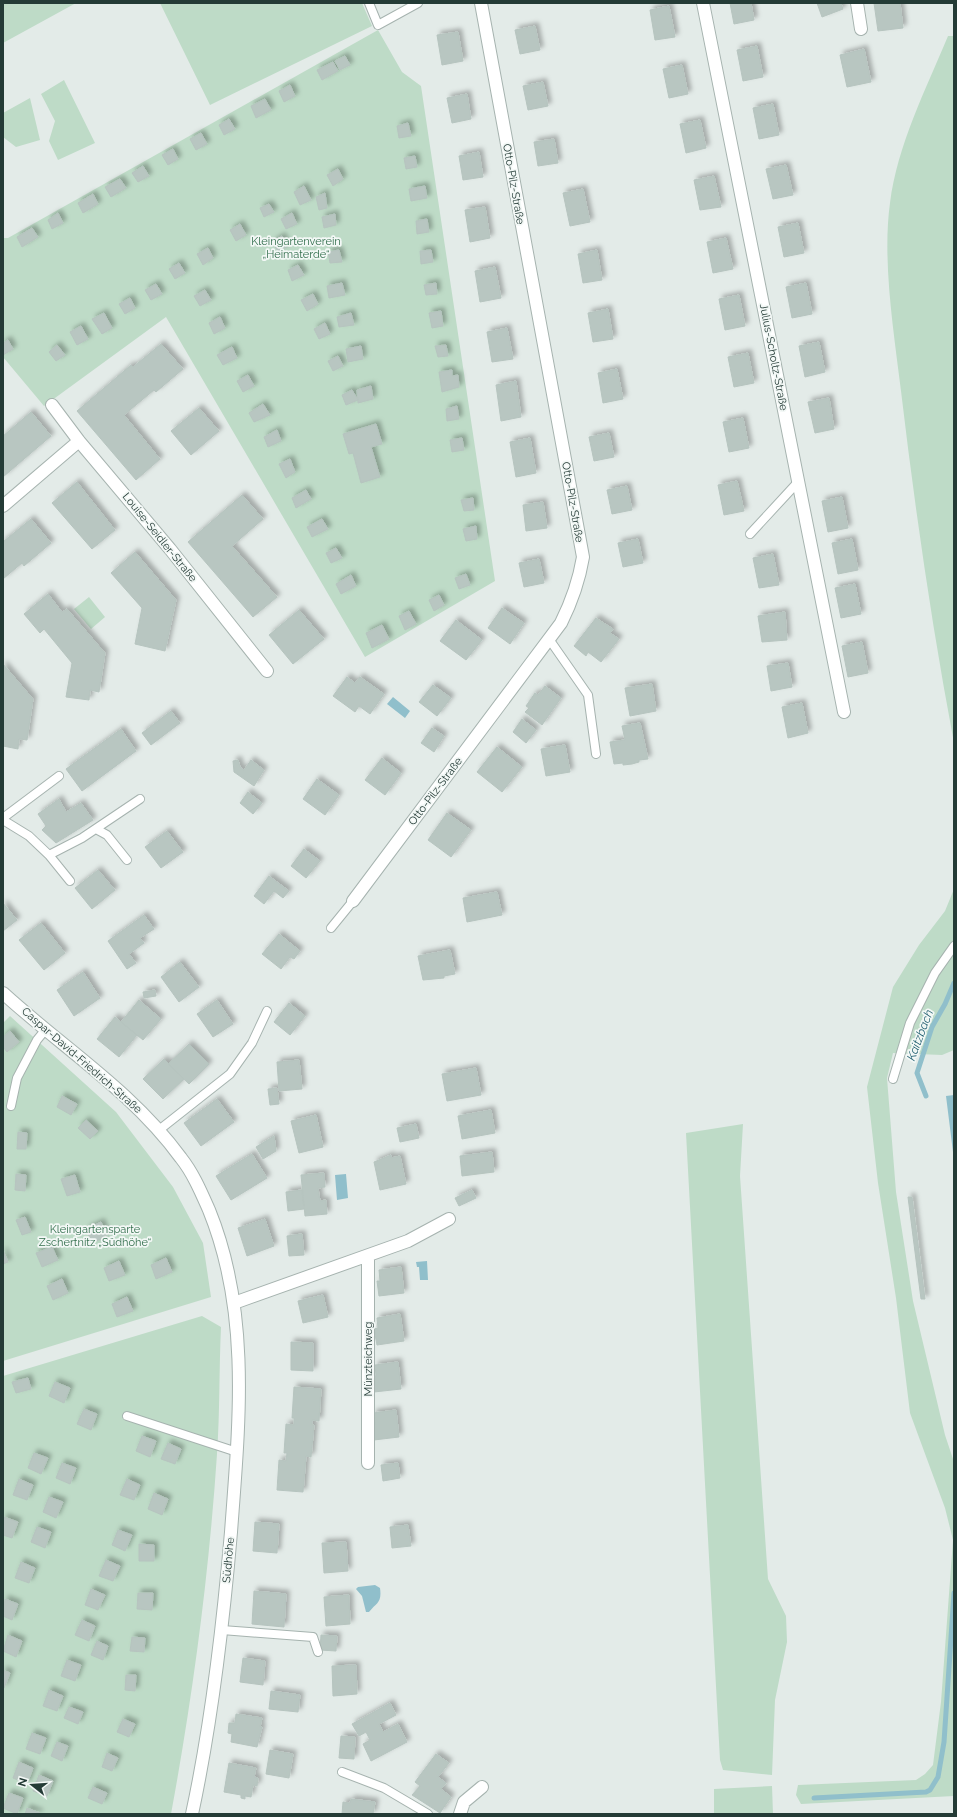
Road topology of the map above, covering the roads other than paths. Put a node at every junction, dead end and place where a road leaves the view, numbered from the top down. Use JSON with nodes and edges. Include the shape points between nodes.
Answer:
{"nodes":[{"id":1,"x":369,"y":3,"type":"edge"},
{"id":2,"x":418,"y":3,"type":"edge"},
{"id":3,"x":481,"y":3,"type":"edge"},
{"id":4,"x":703,"y":3,"type":"edge"},
{"id":5,"x":857,"y":3,"type":"edge"},
{"id":6,"x":861,"y":29,"type":"dead end"},
{"id":7,"x":52,"y":404,"type":"dead end"},
{"id":8,"x":79,"y":441,"type":"junction"},
{"id":9,"x":798,"y":482,"type":"junction"},
{"id":10,"x":3,"y":506,"type":"edge"},
{"id":11,"x":750,"y":534,"type":"dead end"},
{"id":12,"x":549,"y":638,"type":"junction"},
{"id":13,"x":267,"y":671,"type":"dead end"},
{"id":14,"x":844,"y":712,"type":"dead end"},
{"id":15,"x":596,"y":754,"type":"dead end"},
{"id":16,"x":59,"y":776,"type":"dead end"},
{"id":17,"x":140,"y":799,"type":"dead end"},
{"id":18,"x":3,"y":819,"type":"edge"},
{"id":19,"x":96,"y":829,"type":"junction"},
{"id":20,"x":49,"y":855,"type":"junction"},
{"id":21,"x":127,"y":860,"type":"dead end"},
{"id":22,"x":70,"y":881,"type":"dead end"},
{"id":23,"x":353,"y":901,"type":"joint"},
{"id":24,"x":331,"y":928,"type":"dead end"},
{"id":25,"x":954,"y":946,"type":"edge"},
{"id":26,"x":4,"y":995,"type":"edge"},
{"id":27,"x":267,"y":1011,"type":"dead end"},
{"id":28,"x":46,"y":1029,"type":"junction"},
{"id":29,"x":893,"y":1080,"type":"dead end"},
{"id":30,"x":11,"y":1106,"type":"dead end"},
{"id":31,"x":159,"y":1130,"type":"junction"},
{"id":32,"x":449,"y":1219,"type":"dead end"},
{"id":33,"x":368,"y":1256,"type":"junction"},
{"id":34,"x":234,"y":1303,"type":"junction"},
{"id":35,"x":127,"y":1416,"type":"dead end"},
{"id":36,"x":237,"y":1452,"type":"junction"},
{"id":37,"x":368,"y":1462,"type":"dead end"},
{"id":38,"x":222,"y":1630,"type":"junction"},
{"id":39,"x":318,"y":1652,"type":"dead end"},
{"id":40,"x":342,"y":1772,"type":"dead end"},
{"id":41,"x":482,"y":1787,"type":"dead end"},
{"id":42,"x":192,"y":1814,"type":"edge"},
{"id":43,"x":428,"y":1814,"type":"edge"},
{"id":44,"x":460,"y":1814,"type":"edge"}],
"edges":[{"from":1,"to":2,"type":"lane","via":[[378,25]]},
{"from":3,"to":12,"type":"street","name":"Otto-Pilz-Straße","via":[[583,557],[572,601],[561,623]]},
{"from":4,"to":9,"type":"street","name":"Julius-Scholtz-Straße"},
{"from":5,"to":6,"type":"street"},
{"from":7,"to":8,"type":"street","name":"Louise-Seidler-Straße"},
{"from":8,"to":10,"type":"street"},
{"from":8,"to":13,"type":"street","name":"Louise-Seidler-Straße","via":[[152,527]]},
{"from":9,"to":11,"type":"lane"},
{"from":9,"to":14,"type":"street","name":"Julius-Scholtz-Straße"},
{"from":12,"to":15,"type":"lane","via":[[588,695]]},
{"from":12,"to":23,"type":"street","name":"Otto-Pilz-Straße"},
{"from":16,"to":18,"type":"lane"},
{"from":17,"to":19,"type":"lane"},
{"from":18,"to":20,"type":"lane","via":[[29,836]]},
{"from":19,"to":20,"type":"lane"},
{"from":19,"to":21,"type":"lane","via":[[106,835]]},
{"from":20,"to":22,"type":"lane"},
{"from":23,"to":24,"type":"lane","name":"Otto-Pilz-Straße"},
{"from":25,"to":29,"type":"lane","via":[[935,973],[910,1023]]},
{"from":26,"to":28,"type":"street","name":"Caspar-David-Friedrich-Straße"},
{"from":27,"to":31,"type":"lane","via":[[252,1043],[230,1074]]},
{"from":28,"to":30,"type":"lane","via":[[37,1040],[17,1078]]},
{"from":28,"to":31,"type":"street","name":"Caspar-David-Friedrich-Straße","via":[[134,1103]]},
{"from":31,"to":34,"type":"street","name":"Caspar-David-Friedrich-Straße","via":[[182,1159],[201,1192],[219,1236]]},
{"from":32,"to":33,"type":"street","via":[[408,1241]]},
{"from":33,"to":34,"type":"street"},
{"from":33,"to":37,"type":"street","name":"Münzteichweg"},
{"from":34,"to":36,"type":"street","name":"Südhöhe","via":[[238,1350]]},
{"from":35,"to":36,"type":"lane"},
{"from":36,"to":38,"type":"street","name":"Südhöhe"},
{"from":38,"to":39,"type":"lane","via":[[313,1637]]},
{"from":38,"to":42,"type":"street","name":"Südhöhe"},
{"from":40,"to":43,"type":"lane","via":[[384,1788]]},
{"from":41,"to":44,"type":"street","via":[[464,1802]]}]}
